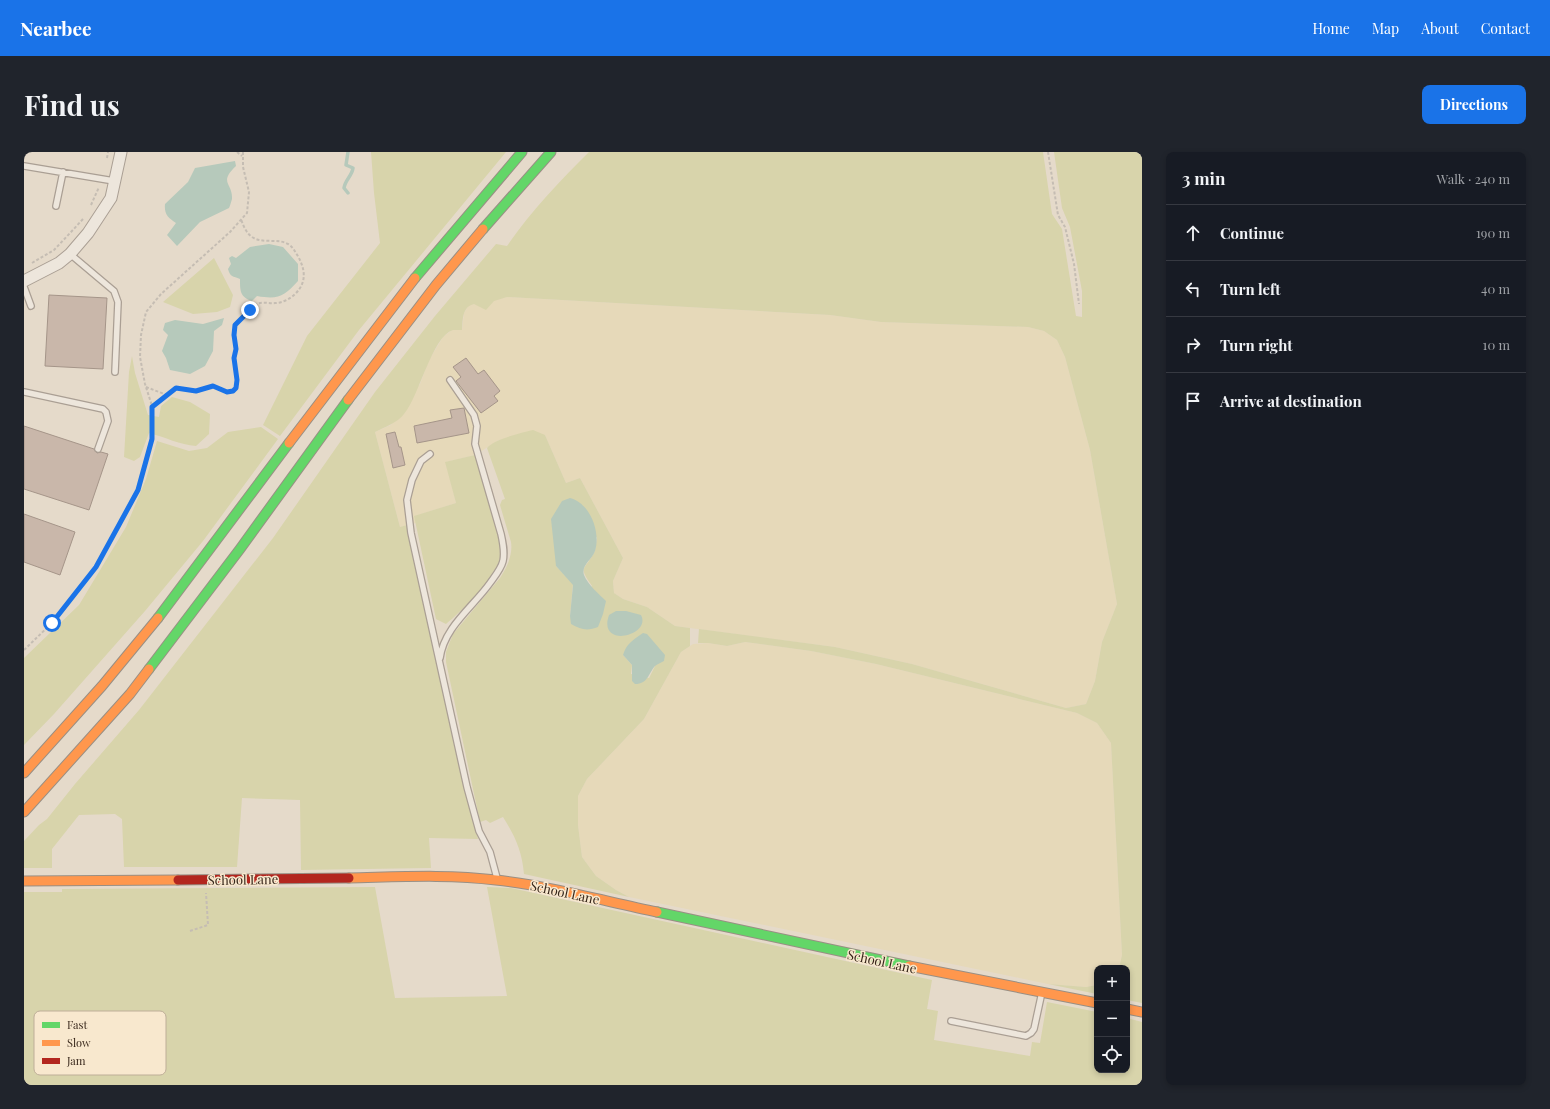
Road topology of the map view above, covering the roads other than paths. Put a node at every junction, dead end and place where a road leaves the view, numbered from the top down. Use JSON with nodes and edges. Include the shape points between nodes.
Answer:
{"nodes":[{"id":1,"x":121,"y":152,"type":"edge"},
{"id":2,"x":522,"y":152,"type":"edge"},
{"id":3,"x":551,"y":152,"type":"edge"},
{"id":4,"x":24,"y":166,"type":"edge"},
{"id":5,"x":63,"y":172,"type":"junction"},
{"id":6,"x":114,"y":182,"type":"junction"},
{"id":7,"x":56,"y":206,"type":"dead end"},
{"id":8,"x":70,"y":254,"type":"junction"},
{"id":9,"x":24,"y":280,"type":"edge"},
{"id":10,"x":24,"y":287,"type":"edge"},
{"id":11,"x":31,"y":306,"type":"dead end"},
{"id":12,"x":115,"y":372,"type":"dead end"},
{"id":13,"x":450,"y":380,"type":"dead end"},
{"id":14,"x":24,"y":392,"type":"edge"},
{"id":15,"x":98,"y":448,"type":"dead end"},
{"id":16,"x":430,"y":454,"type":"dead end"},
{"id":17,"x":440,"y":662,"type":"junction"},
{"id":18,"x":24,"y":774,"type":"edge"},
{"id":19,"x":24,"y":812,"type":"edge"},
{"id":20,"x":497,"y":879,"type":"junction"},
{"id":21,"x":24,"y":881,"type":"edge"},
{"id":22,"x":1042,"y":992,"type":"junction"},
{"id":23,"x":1094,"y":1002,"type":"edge"},
{"id":24,"x":1130,"y":1010,"type":"edge"},
{"id":25,"x":1142,"y":1012,"type":"edge"},
{"id":26,"x":951,"y":1021,"type":"dead end"}],
"edges":[{"from":1,"to":6,"type":"street"},
{"from":2,"to":18,"type":"main road","via":[[410,284],[156,620]]},
{"from":3,"to":19,"type":"main road","via":[[496,214],[357,387],[236,555],[130,694]]},
{"from":4,"to":5,"type":"lane"},
{"from":5,"to":6,"type":"lane"},
{"from":5,"to":7,"type":"lane"},
{"from":6,"to":8,"type":"street","via":[[111,198],[88,233]]},
{"from":8,"to":9,"type":"street"},
{"from":8,"to":12,"type":"lane","via":[[114,291],[118,302]]},
{"from":10,"to":11,"type":"lane"},
{"from":13,"to":17,"type":"lane","via":[[474,415],[477,426],[475,444],[504,549],[497,574],[452,628],[443,647]]},
{"from":14,"to":15,"type":"lane","via":[[103,409],[108,420]]},
{"from":16,"to":17,"type":"lane","via":[[420,461],[407,500],[418,569]]},
{"from":17,"to":20,"type":"lane","via":[[478,831],[490,852]]},
{"from":20,"to":21,"type":"main road","name":"School Lane","via":[[457,877]]},
{"from":20,"to":22,"type":"main road","name":"School Lane"},
{"from":22,"to":23,"type":"main road","name":"School Lane"},
{"from":22,"to":26,"type":"lane","via":[[1034,1029],[1026,1036]]},
{"from":24,"to":25,"type":"main road"}]}
